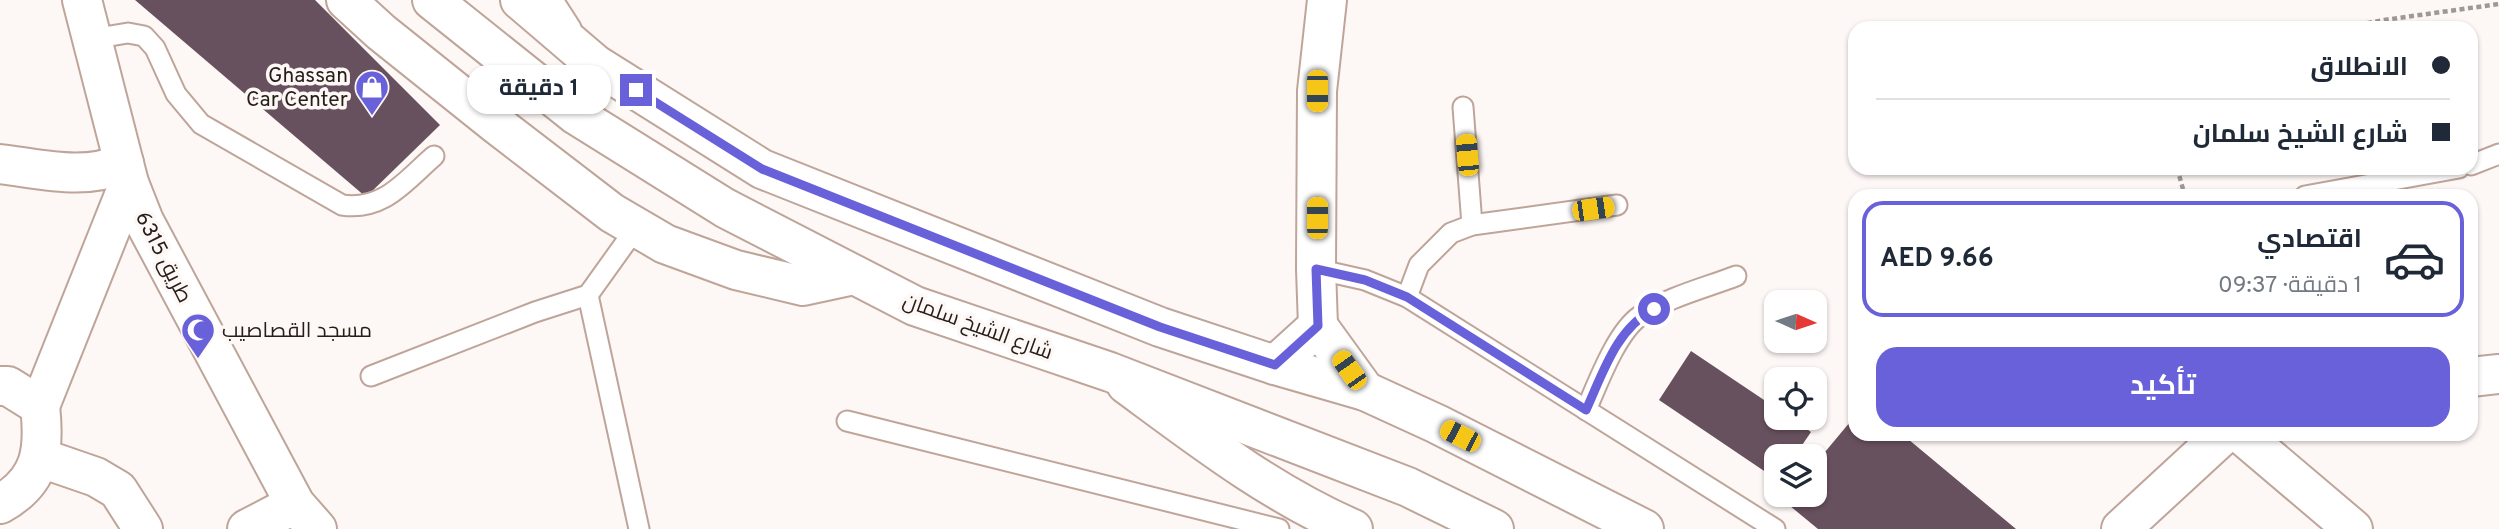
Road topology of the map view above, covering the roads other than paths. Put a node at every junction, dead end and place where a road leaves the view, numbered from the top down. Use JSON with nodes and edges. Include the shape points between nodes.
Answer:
{"nodes":[{"id":1,"x":82,"y":0,"type":"edge"},
{"id":2,"x":346,"y":0,"type":"edge"},
{"id":3,"x":432,"y":0,"type":"edge"},
{"id":4,"x":520,"y":0,"type":"edge"},
{"id":5,"x":553,"y":0,"type":"edge"},
{"id":6,"x":1327,"y":0,"type":"edge"},
{"id":7,"x":92,"y":39,"type":"junction"},
{"id":8,"x":595,"y":64,"type":"junction"},
{"id":9,"x":1463,"y":107,"type":"dead end"},
{"id":10,"x":2499,"y":154,"type":"edge"},
{"id":11,"x":434,"y":156,"type":"dead end"},
{"id":12,"x":2478,"y":162,"type":"edge"},
{"id":13,"x":0,"y":164,"type":"edge"},
{"id":14,"x":127,"y":173,"type":"junction"},
{"id":15,"x":2420,"y":175,"type":"edge"},
{"id":16,"x":2344,"y":189,"type":"edge"},
{"id":17,"x":1617,"y":205,"type":"dead end"},
{"id":18,"x":1472,"y":225,"type":"junction"},
{"id":19,"x":636,"y":228,"type":"junction"},
{"id":20,"x":1316,"y":269,"type":"junction"},
{"id":21,"x":854,"y":275,"type":"junction"},
{"id":22,"x":1736,"y":276,"type":"dead end"},
{"id":23,"x":588,"y":295,"type":"junction"},
{"id":24,"x":1407,"y":297,"type":"junction"},
{"id":25,"x":1318,"y":326,"type":"junction"},
{"id":26,"x":1275,"y":365,"type":"junction"},
{"id":27,"x":1110,"y":372,"type":"junction"},
{"id":28,"x":2499,"y":374,"type":"edge"},
{"id":29,"x":371,"y":376,"type":"dead end"},
{"id":30,"x":2478,"y":376,"type":"edge"},
{"id":31,"x":0,"y":386,"type":"edge"},
{"id":32,"x":1365,"y":391,"type":"junction"},
{"id":33,"x":40,"y":405,"type":"junction"},
{"id":34,"x":1586,"y":410,"type":"junction"},
{"id":35,"x":847,"y":421,"type":"dead end"},
{"id":36,"x":2216,"y":441,"type":"edge"},
{"id":37,"x":2249,"y":441,"type":"edge"},
{"id":38,"x":41,"y":458,"type":"junction"},
{"id":39,"x":0,"y":504,"type":"edge"},
{"id":40,"x":306,"y":517,"type":"edge"},
{"id":41,"x":143,"y":529,"type":"edge"},
{"id":42,"x":247,"y":529,"type":"edge"},
{"id":43,"x":639,"y":529,"type":"edge"},
{"id":44,"x":1279,"y":529,"type":"edge"},
{"id":45,"x":1353,"y":529,"type":"edge"},
{"id":46,"x":1494,"y":529,"type":"edge"},
{"id":47,"x":1644,"y":529,"type":"edge"},
{"id":48,"x":1775,"y":529,"type":"edge"},
{"id":49,"x":2121,"y":529,"type":"edge"},
{"id":50,"x":2353,"y":529,"type":"edge"}],
"edges":[{"from":1,"to":7,"type":"street","name":"طريق 6315"},
{"from":2,"to":19,"type":"street","via":[[496,124]]},
{"from":3,"to":21,"type":"street","name":"شارع الشيخ سلمان","via":[[576,115],[725,208]]},
{"from":4,"to":8,"type":"street"},
{"from":5,"to":8,"type":"lane"},
{"from":6,"to":20,"type":"street","via":[[1317,91]]},
{"from":7,"to":11,"type":"lane","via":[[128,33],[144,36],[155,48],[176,94],[201,124],[342,205],[377,202]]},
{"from":7,"to":14,"type":"street","name":"طريق 6315"},
{"from":8,"to":26,"type":"street","via":[[762,169],[1160,327]]},
{"from":9,"to":18,"type":"lane"},
{"from":10,"to":12,"type":"lane"},
{"from":13,"to":14,"type":"street","via":[[86,173],[111,168]]},
{"from":14,"to":33,"type":"street"},
{"from":14,"to":40,"type":"street","name":"طريق 6315","via":[[144,221]]},
{"from":15,"to":16,"type":"lane"},
{"from":17,"to":18,"type":"lane"},
{"from":18,"to":24,"type":"lane","via":[[1451,233],[1419,265]]},
{"from":19,"to":21,"type":"street","via":[[665,244],[736,270],[803,286]]},
{"from":19,"to":23,"type":"lane"},
{"from":20,"to":24,"type":"lane","via":[[1365,280]]},
{"from":20,"to":25,"type":"street"},
{"from":21,"to":27,"type":"street","name":"شارع الشيخ سلمان","via":[[915,306]]},
{"from":22,"to":34,"type":"lane","via":[[1638,317],[1613,349]]},
{"from":23,"to":29,"type":"lane"},
{"from":23,"to":43,"type":"lane"},
{"from":24,"to":34,"type":"lane"},
{"from":25,"to":26,"type":"street"},
{"from":25,"to":32,"type":"street"},
{"from":26,"to":32,"type":"street"},
{"from":27,"to":45,"type":"street","via":[[1273,488]]},
{"from":27,"to":46,"type":"street","name":"شارع الشيخ سلمان","via":[[1408,487]]},
{"from":28,"to":30,"type":"street"},
{"from":31,"to":33,"type":"street"},
{"from":32,"to":47,"type":"street"},
{"from":33,"to":38,"type":"street"},
{"from":34,"to":48,"type":"lane"},
{"from":35,"to":44,"type":"lane"},
{"from":36,"to":49,"type":"street"},
{"from":37,"to":50,"type":"street"},
{"from":38,"to":39,"type":"street","via":[[26,486]]},
{"from":38,"to":41,"type":"street","via":[[96,477],[118,491]]},
{"from":40,"to":42,"type":"street"}]}
